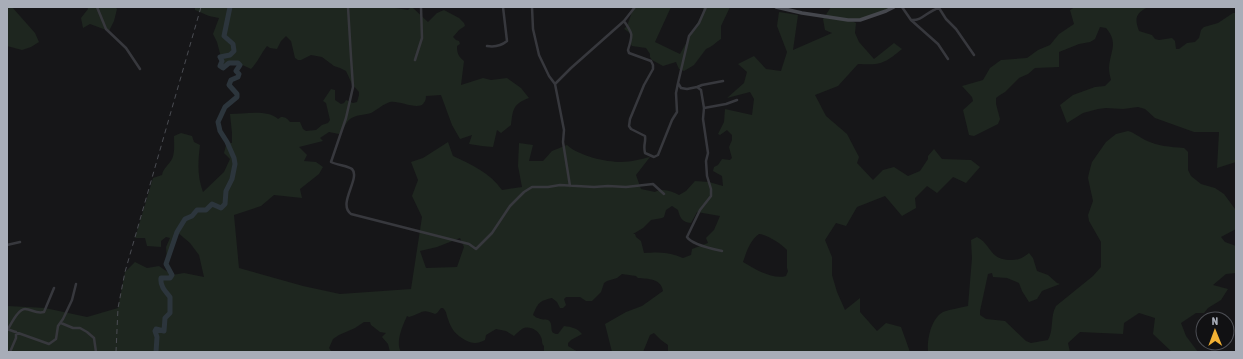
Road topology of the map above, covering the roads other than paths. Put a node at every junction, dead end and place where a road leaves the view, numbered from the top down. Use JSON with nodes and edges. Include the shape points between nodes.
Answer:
{"nodes":[{"id":1,"x":97,"y":7,"type":"edge"},
{"id":2,"x":348,"y":7,"type":"edge"},
{"id":3,"x":421,"y":7,"type":"edge"},
{"id":4,"x":503,"y":7,"type":"edge"},
{"id":5,"x":532,"y":7,"type":"edge"},
{"id":6,"x":635,"y":7,"type":"edge"},
{"id":7,"x":706,"y":7,"type":"edge"},
{"id":8,"x":776,"y":7,"type":"edge"},
{"id":9,"x":894,"y":7,"type":"edge"},
{"id":10,"x":902,"y":7,"type":"edge"},
{"id":11,"x":624,"y":20,"type":"junction"},
{"id":12,"x":911,"y":20,"type":"junction"},
{"id":13,"x":487,"y":46,"type":"dead end"},
{"id":14,"x":974,"y":55,"type":"dead end"},
{"id":15,"x":948,"y":59,"type":"dead end"},
{"id":16,"x":415,"y":60,"type":"dead end"},
{"id":17,"x":140,"y":69,"type":"dead end"},
{"id":18,"x":723,"y":81,"type":"dead end"},
{"id":19,"x":678,"y":83,"type":"junction"},
{"id":20,"x":555,"y":84,"type":"junction"},
{"id":21,"x":697,"y":87,"type":"junction"},
{"id":22,"x":737,"y":100,"type":"dead end"},
{"id":23,"x":704,"y":108,"type":"junction"},
{"id":24,"x":570,"y":186,"type":"junction"},
{"id":25,"x":664,"y":194,"type":"dead end"},
{"id":26,"x":20,"y":242,"type":"dead end"},
{"id":27,"x":7,"y":245,"type":"edge"},
{"id":28,"x":722,"y":250,"type":"dead end"},
{"id":29,"x":76,"y":284,"type":"dead end"},
{"id":30,"x":54,"y":288,"type":"dead end"},
{"id":31,"x":61,"y":323,"type":"junction"},
{"id":32,"x":7,"y":329,"type":"edge"},
{"id":33,"x":16,"y":332,"type":"junction"},
{"id":34,"x":10,"y":352,"type":"edge"},
{"id":35,"x":96,"y":352,"type":"edge"}],
"edges":[{"from":1,"to":17,"type":"street","via":[[106,29],[126,48]]},
{"from":2,"to":24,"type":"street","via":[[354,87],[331,162],[354,171],[346,208],[348,212],[469,244],[476,249],[524,192],[532,187]]},
{"from":3,"to":16,"type":"street","via":[[422,38]]},
{"from":4,"to":13,"type":"street","via":[[507,42]]},
{"from":5,"to":20,"type":"street","via":[[533,29],[539,55]]},
{"from":6,"to":11,"type":"street"},
{"from":7,"to":19,"type":"street","via":[[689,36]]},
{"from":8,"to":9,"type":"street","via":[[848,20],[860,20]]},
{"from":10,"to":12,"type":"street"},
{"from":11,"to":19,"type":"street","via":[[632,36],[629,53],[652,61],[653,65],[629,126],[645,136],[645,153],[654,157],[658,155],[677,112]]},
{"from":11,"to":20,"type":"street"},
{"from":12,"to":14,"type":"street","via":[[917,20],[939,8]]},
{"from":12,"to":15,"type":"street","via":[[938,44]]},
{"from":18,"to":21,"type":"street"},
{"from":19,"to":21,"type":"street","via":[[681,88]]},
{"from":20,"to":24,"type":"street","via":[[564,130],[563,142]]},
{"from":21,"to":23,"type":"street","via":[[701,90]]},
{"from":22,"to":23,"type":"street"},
{"from":23,"to":28,"type":"street","via":[[708,153],[707,176],[711,196],[700,210],[687,237],[688,240]]},
{"from":24,"to":25,"type":"street","via":[[626,187],[653,184]]},
{"from":26,"to":27,"type":"street"},
{"from":29,"to":31,"type":"street","via":[[72,300]]},
{"from":30,"to":32,"type":"street","via":[[44,312],[20,310]]},
{"from":31,"to":33,"type":"street","via":[[56,339],[49,344]]},
{"from":31,"to":35,"type":"street","via":[[87,332],[94,338]]},
{"from":32,"to":33,"type":"street"},
{"from":33,"to":34,"type":"street"}]}
